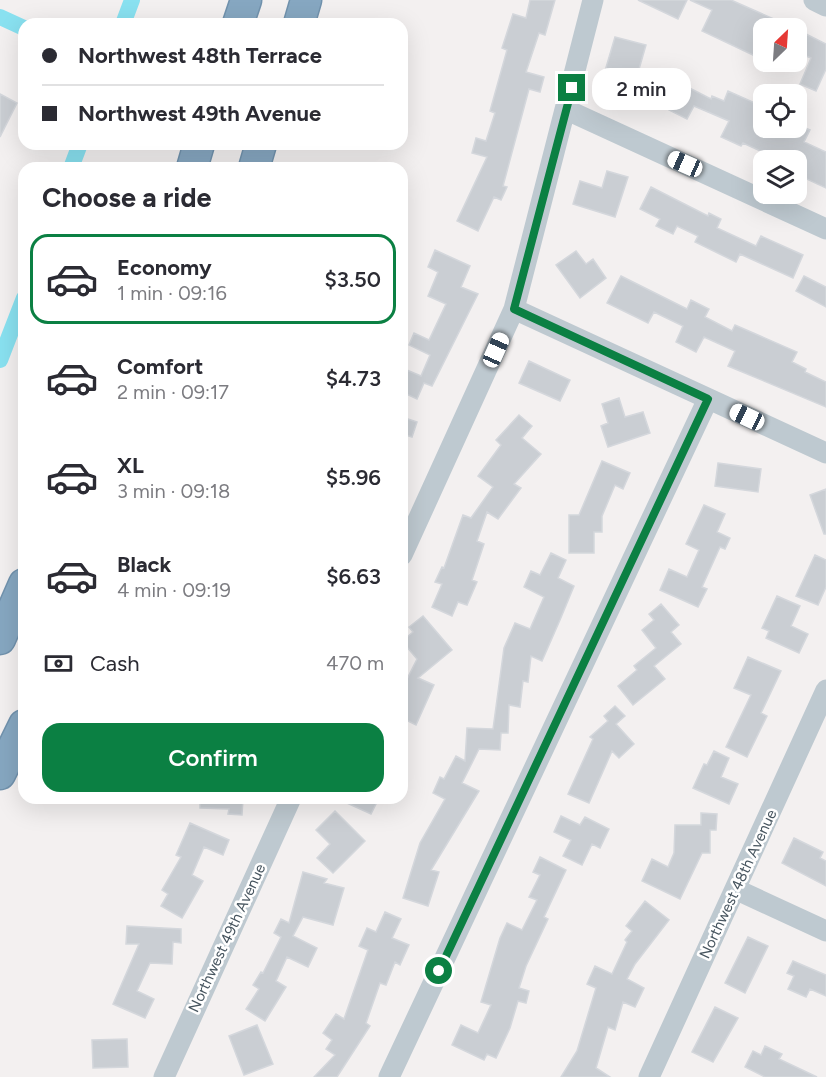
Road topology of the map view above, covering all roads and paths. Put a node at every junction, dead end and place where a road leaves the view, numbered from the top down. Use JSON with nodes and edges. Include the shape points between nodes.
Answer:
{"nodes":[{"id":1,"x":246,"y":0,"type":"edge"},
{"id":2,"x":306,"y":0,"type":"edge"},
{"id":3,"x":593,"y":0,"type":"edge"},
{"id":4,"x":814,"y":0,"type":"edge"},
{"id":5,"x":826,"y":6,"type":"edge"},
{"id":6,"x":240,"y":18,"type":"edge"},
{"id":7,"x":301,"y":18,"type":"edge"},
{"id":8,"x":567,"y":110,"type":"junction"},
{"id":9,"x":826,"y":229,"type":"edge"},
{"id":10,"x":514,"y":309,"type":"junction"},
{"id":11,"x":708,"y":399,"type":"junction"},
{"id":12,"x":826,"y":453,"type":"edge"},
{"id":13,"x":408,"y":542,"type":"edge"},
{"id":14,"x":18,"y":598,"type":"edge"},
{"id":15,"x":0,"y":639,"type":"edge"},
{"id":16,"x":824,"y":698,"type":"edge"},
{"id":17,"x":18,"y":737,"type":"edge"},
{"id":18,"x":0,"y":774,"type":"edge"},
{"id":19,"x":288,"y":804,"type":"edge"},
{"id":20,"x":735,"y":889,"type":"junction"},
{"id":21,"x":826,"y":931,"type":"edge"},
{"id":22,"x":165,"y":1076,"type":"edge"},
{"id":23,"x":652,"y":1076,"type":"edge"},
{"id":24,"x":389,"y":1077,"type":"edge"}],
"edges":[{"from":1,"to":6,"type":"highway"},
{"from":2,"to":7,"type":"highway"},
{"from":3,"to":8,"type":"street"},
{"from":4,"to":5,"type":"street"},
{"from":8,"to":9,"type":"street"},
{"from":8,"to":10,"type":"street"},
{"from":10,"to":11,"type":"street"},
{"from":10,"to":13,"type":"street"},
{"from":11,"to":12,"type":"street"},
{"from":11,"to":24,"type":"street"},
{"from":14,"to":15,"type":"highway"},
{"from":16,"to":20,"type":"street","name":"Northwest 48th Avenue"},
{"from":17,"to":18,"type":"highway"},
{"from":19,"to":22,"type":"street","name":"Northwest 49th Avenue"},
{"from":20,"to":21,"type":"street"},
{"from":20,"to":23,"type":"street","name":"Northwest 48th Avenue"}]}
